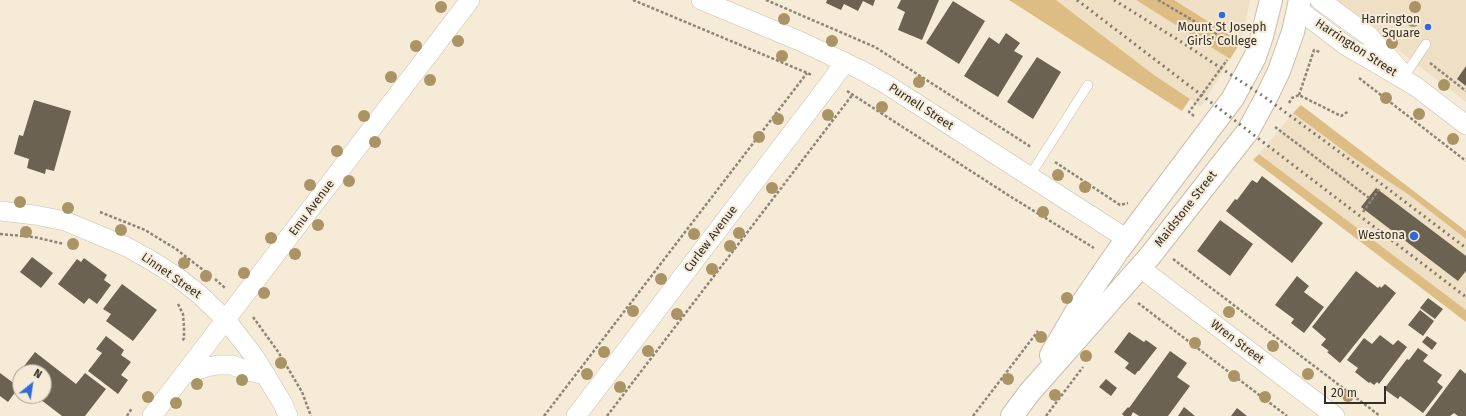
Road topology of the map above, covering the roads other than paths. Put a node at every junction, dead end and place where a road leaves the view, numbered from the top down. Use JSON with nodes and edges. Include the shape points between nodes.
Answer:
{"nodes":[{"id":1,"x":470,"y":0,"type":"edge"},
{"id":2,"x":701,"y":0,"type":"edge"},
{"id":3,"x":1271,"y":0,"type":"edge"},
{"id":4,"x":1320,"y":0,"type":"edge"},
{"id":5,"x":1294,"y":3,"type":"edge"},
{"id":6,"x":1426,"y":44,"type":"dead end"},
{"id":7,"x":845,"y":62,"type":"junction"},
{"id":8,"x":1408,"y":80,"type":"junction"},
{"id":9,"x":1088,"y":85,"type":"dead end"},
{"id":10,"x":1466,"y":126,"type":"edge"},
{"id":11,"x":1029,"y":177,"type":"junction"},
{"id":12,"x":0,"y":211,"type":"edge"},
{"id":13,"x":1127,"y":239,"type":"junction"},
{"id":14,"x":1139,"y":267,"type":"junction"},
{"id":15,"x":226,"y":320,"type":"junction"},
{"id":16,"x":185,"y":374,"type":"junction"},
{"id":17,"x":266,"y":375,"type":"junction"},
{"id":18,"x":1030,"y":393,"type":"junction"},
{"id":19,"x":152,"y":416,"type":"edge"},
{"id":20,"x":288,"y":416,"type":"edge"},
{"id":21,"x":576,"y":416,"type":"edge"},
{"id":22,"x":1012,"y":416,"type":"edge"},
{"id":23,"x":1335,"y":416,"type":"edge"}],
"edges":[{"from":1,"to":15,"type":"street","name":"Emu Avenue"},
{"from":2,"to":7,"type":"street","name":"Purnell Street"},
{"from":3,"to":13,"type":"main road","name":"Maidstone Street","via":[[1254,57],[1233,98]]},
{"from":4,"to":8,"type":"street","name":"Harrington Street","via":[[1369,36]]},
{"from":5,"to":8,"type":"street","name":"Harrington Street","via":[[1345,45]]},
{"from":5,"to":14,"type":"main road","name":"Maidstone Street","via":[[1294,32],[1279,71],[1248,131]]},
{"from":6,"to":8,"type":"lane"},
{"from":7,"to":11,"type":"street","name":"Purnell Street","via":[[886,84]]},
{"from":7,"to":21,"type":"street","name":"Curlew Avenue"},
{"from":8,"to":10,"type":"street","name":"Harrington Street"},
{"from":9,"to":11,"type":"lane"},
{"from":11,"to":13,"type":"street","name":"Purnell Street"},
{"from":12,"to":15,"type":"street","name":"Linnet Street","via":[[65,221],[127,247],[177,277]]},
{"from":13,"to":14,"type":"main road"},
{"from":13,"to":18,"type":"main road","name":"Maidstone Street","via":[[1076,312]]},
{"from":14,"to":18,"type":"main road","name":"Maidstone Street"},
{"from":14,"to":23,"type":"street","name":"Wren Street"},
{"from":15,"to":16,"type":"street","name":"Emu Avenue"},
{"from":15,"to":17,"type":"street","name":"Linnet Street"},
{"from":16,"to":17,"type":"street","via":[[212,366],[232,365]]},
{"from":16,"to":19,"type":"street","name":"Emu Avenue"},
{"from":17,"to":20,"type":"street","name":"Linnet Street"},
{"from":18,"to":22,"type":"main road","name":"Maidstone Street"}]}
